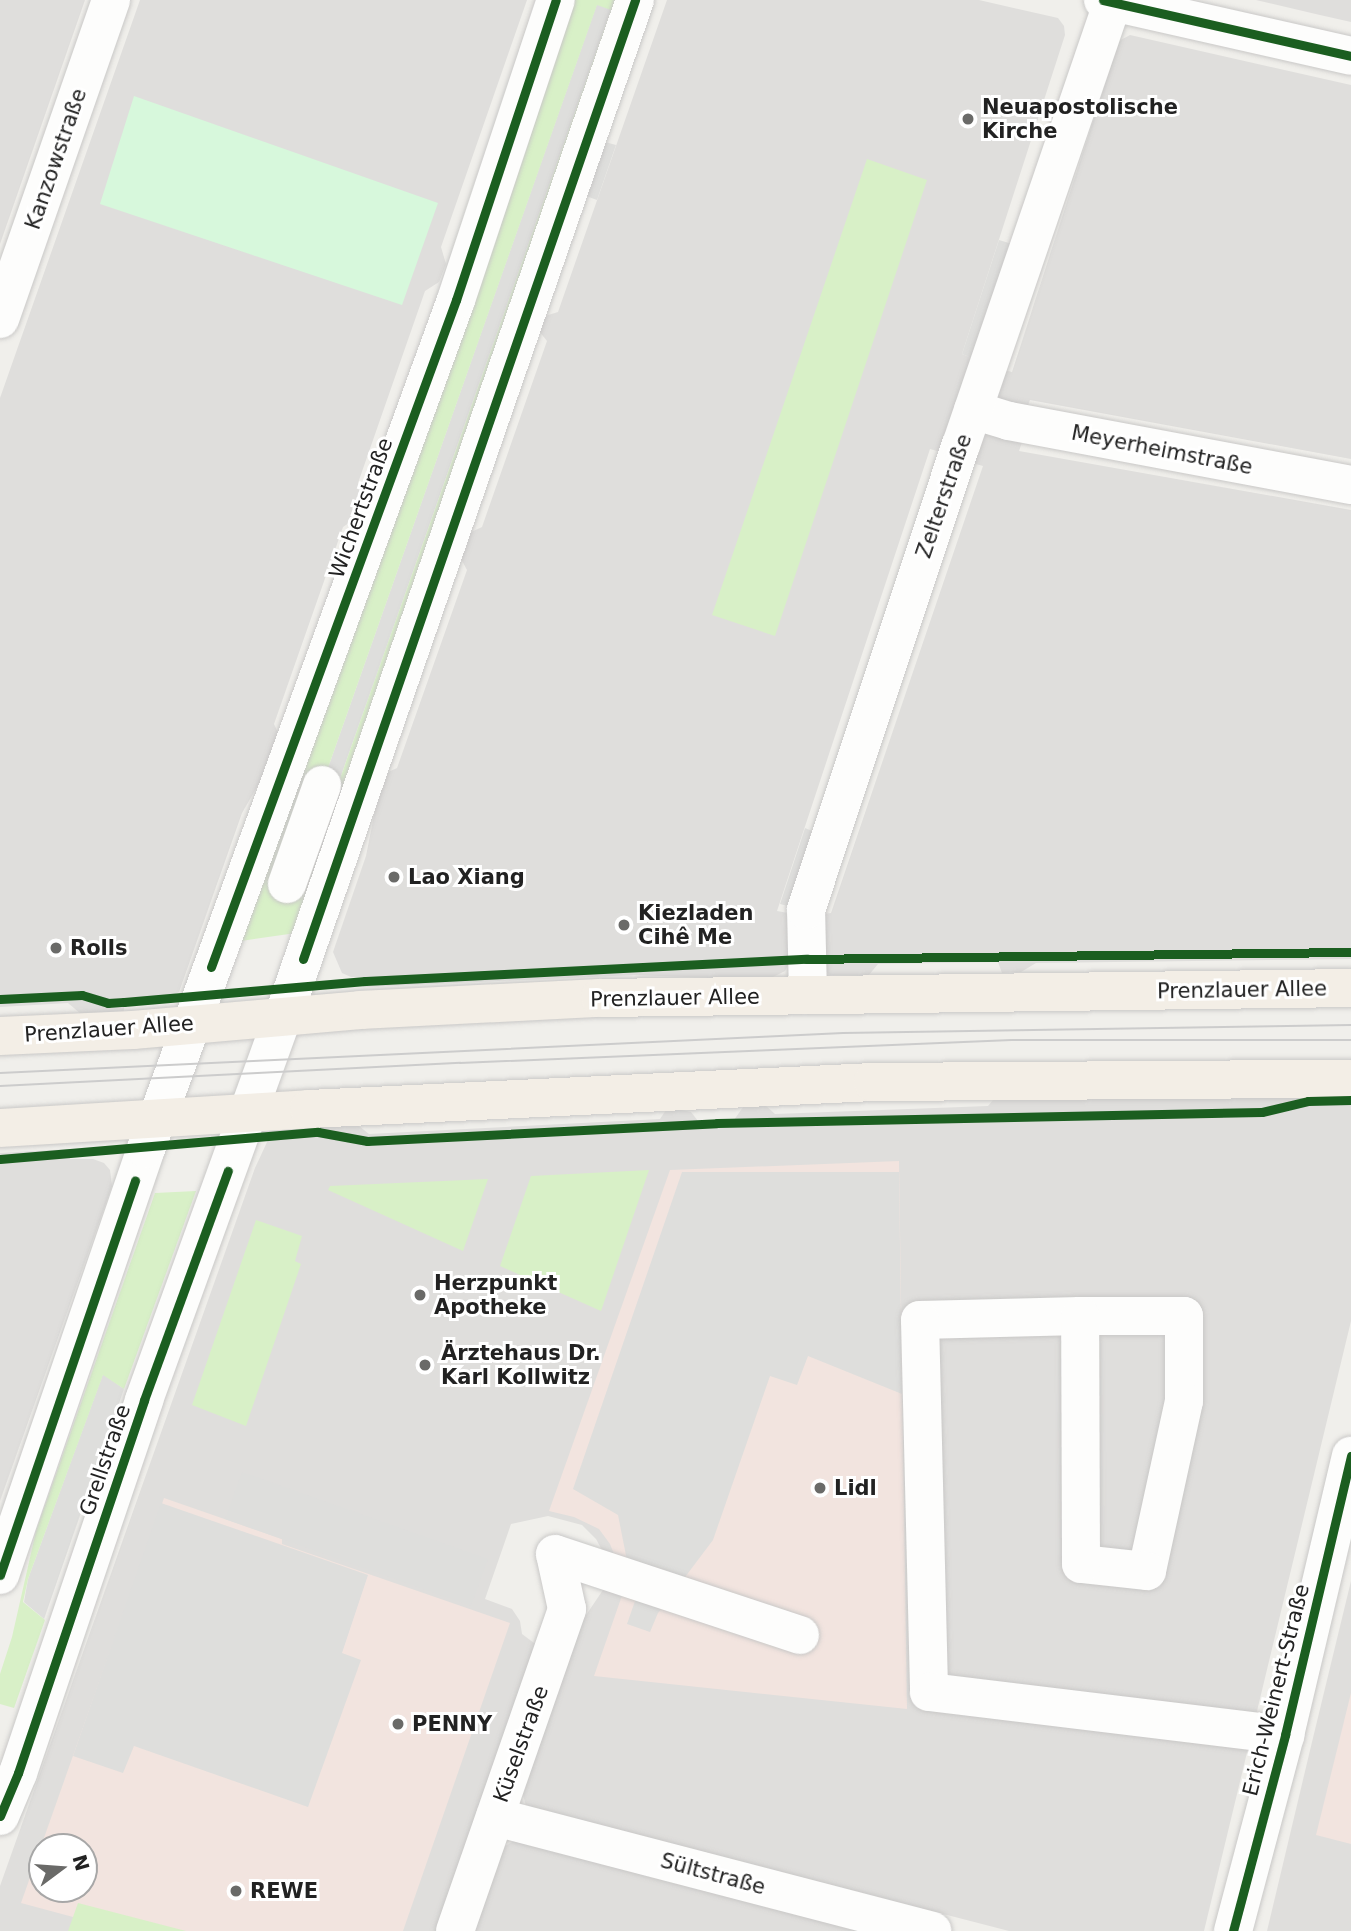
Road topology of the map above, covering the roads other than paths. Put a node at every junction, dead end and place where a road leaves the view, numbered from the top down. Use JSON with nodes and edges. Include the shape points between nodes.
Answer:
{"nodes":[{"id":1,"x":111,"y":0,"type":"edge"},
{"id":2,"x":556,"y":0,"type":"edge"},
{"id":3,"x":635,"y":0,"type":"edge"},
{"id":4,"x":1108,"y":1,"type":"edge"},
{"id":5,"x":1351,"y":56,"type":"edge"},
{"id":6,"x":0,"y":319,"type":"edge"},
{"id":7,"x":974,"y":410,"type":"junction"},
{"id":8,"x":1351,"y":485,"type":"edge"},
{"id":9,"x":321,"y":785,"type":"dead end"},
{"id":10,"x":287,"y":884,"type":"dead end"},
{"id":11,"x":1351,"y":988,"type":"edge"},
{"id":12,"x":808,"y":995,"type":"junction"},
{"id":13,"x":282,"y":1017,"type":"junction"},
{"id":14,"x":190,"y":1025,"type":"junction"},
{"id":15,"x":0,"y":1036,"type":"edge"},
{"id":16,"x":1351,"y":1079,"type":"edge"},
{"id":17,"x":247,"y":1115,"type":"junction"},
{"id":18,"x":156,"y":1120,"type":"junction"},
{"id":19,"x":0,"y":1128,"type":"edge"},
{"id":20,"x":1080,"y":1316,"type":"junction"},
{"id":21,"x":1351,"y":1456,"type":"edge"},
{"id":22,"x":0,"y":1575,"type":"edge"},
{"id":23,"x":800,"y":1635,"type":"dead end"},
{"id":24,"x":1285,"y":1735,"type":"junction"},
{"id":25,"x":2,"y":1807,"type":"edge"},
{"id":26,"x":495,"y":1817,"type":"junction"},
{"id":27,"x":455,"y":1931,"type":"edge"},
{"id":28,"x":932,"y":1931,"type":"edge"},
{"id":29,"x":1233,"y":1931,"type":"edge"}],
"edges":[{"from":1,"to":6,"type":"street","name":"Kanzowstraße"},
{"from":2,"to":14,"type":"street","name":"Wichertstraße","via":[[456,300]]},
{"from":3,"to":13,"type":"street"},
{"from":4,"to":5,"type":"street"},
{"from":4,"to":7,"type":"street","name":"Zelterstraße"},
{"from":7,"to":8,"type":"street","name":"Meyerheimstraße","via":[[1009,421]]},
{"from":7,"to":12,"type":"street","name":"Zelterstraße","via":[[806,910]]},
{"from":9,"to":10,"type":"street"},
{"from":11,"to":12,"type":"main road","name":"Prenzlauer Allee"},
{"from":12,"to":13,"type":"main road","name":"Prenzlauer Allee","via":[[600,998]]},
{"from":13,"to":14,"type":"main road","name":"Prenzlauer Allee"},
{"from":13,"to":17,"type":"street","name":"Grellstraße"},
{"from":14,"to":15,"type":"main road","name":"Prenzlauer Allee"},
{"from":14,"to":18,"type":"street"},
{"from":16,"to":17,"type":"main road","via":[[873,1082]]},
{"from":17,"to":18,"type":"main road"},
{"from":17,"to":25,"type":"street","name":"Grellstraße"},
{"from":18,"to":19,"type":"main road"},
{"from":18,"to":22,"type":"street"},
{"from":20,"to":20,"type":"street","via":[[1184,1315],[1184,1401],[1147,1572],[1081,1564]]},
{"from":20,"to":24,"type":"street","via":[[920,1320],[929,1692]]},
{"from":21,"to":24,"type":"street","name":"Erich-Weinert-Straße"},
{"from":23,"to":26,"type":"street","name":"Küselstraße","via":[[555,1554],[566,1609]]},
{"from":24,"to":29,"type":"street","name":"Erich-Weinert-Straße"},
{"from":26,"to":27,"type":"street","name":"Küselstraße"},
{"from":26,"to":28,"type":"street","name":"Sültstraße"}]}
